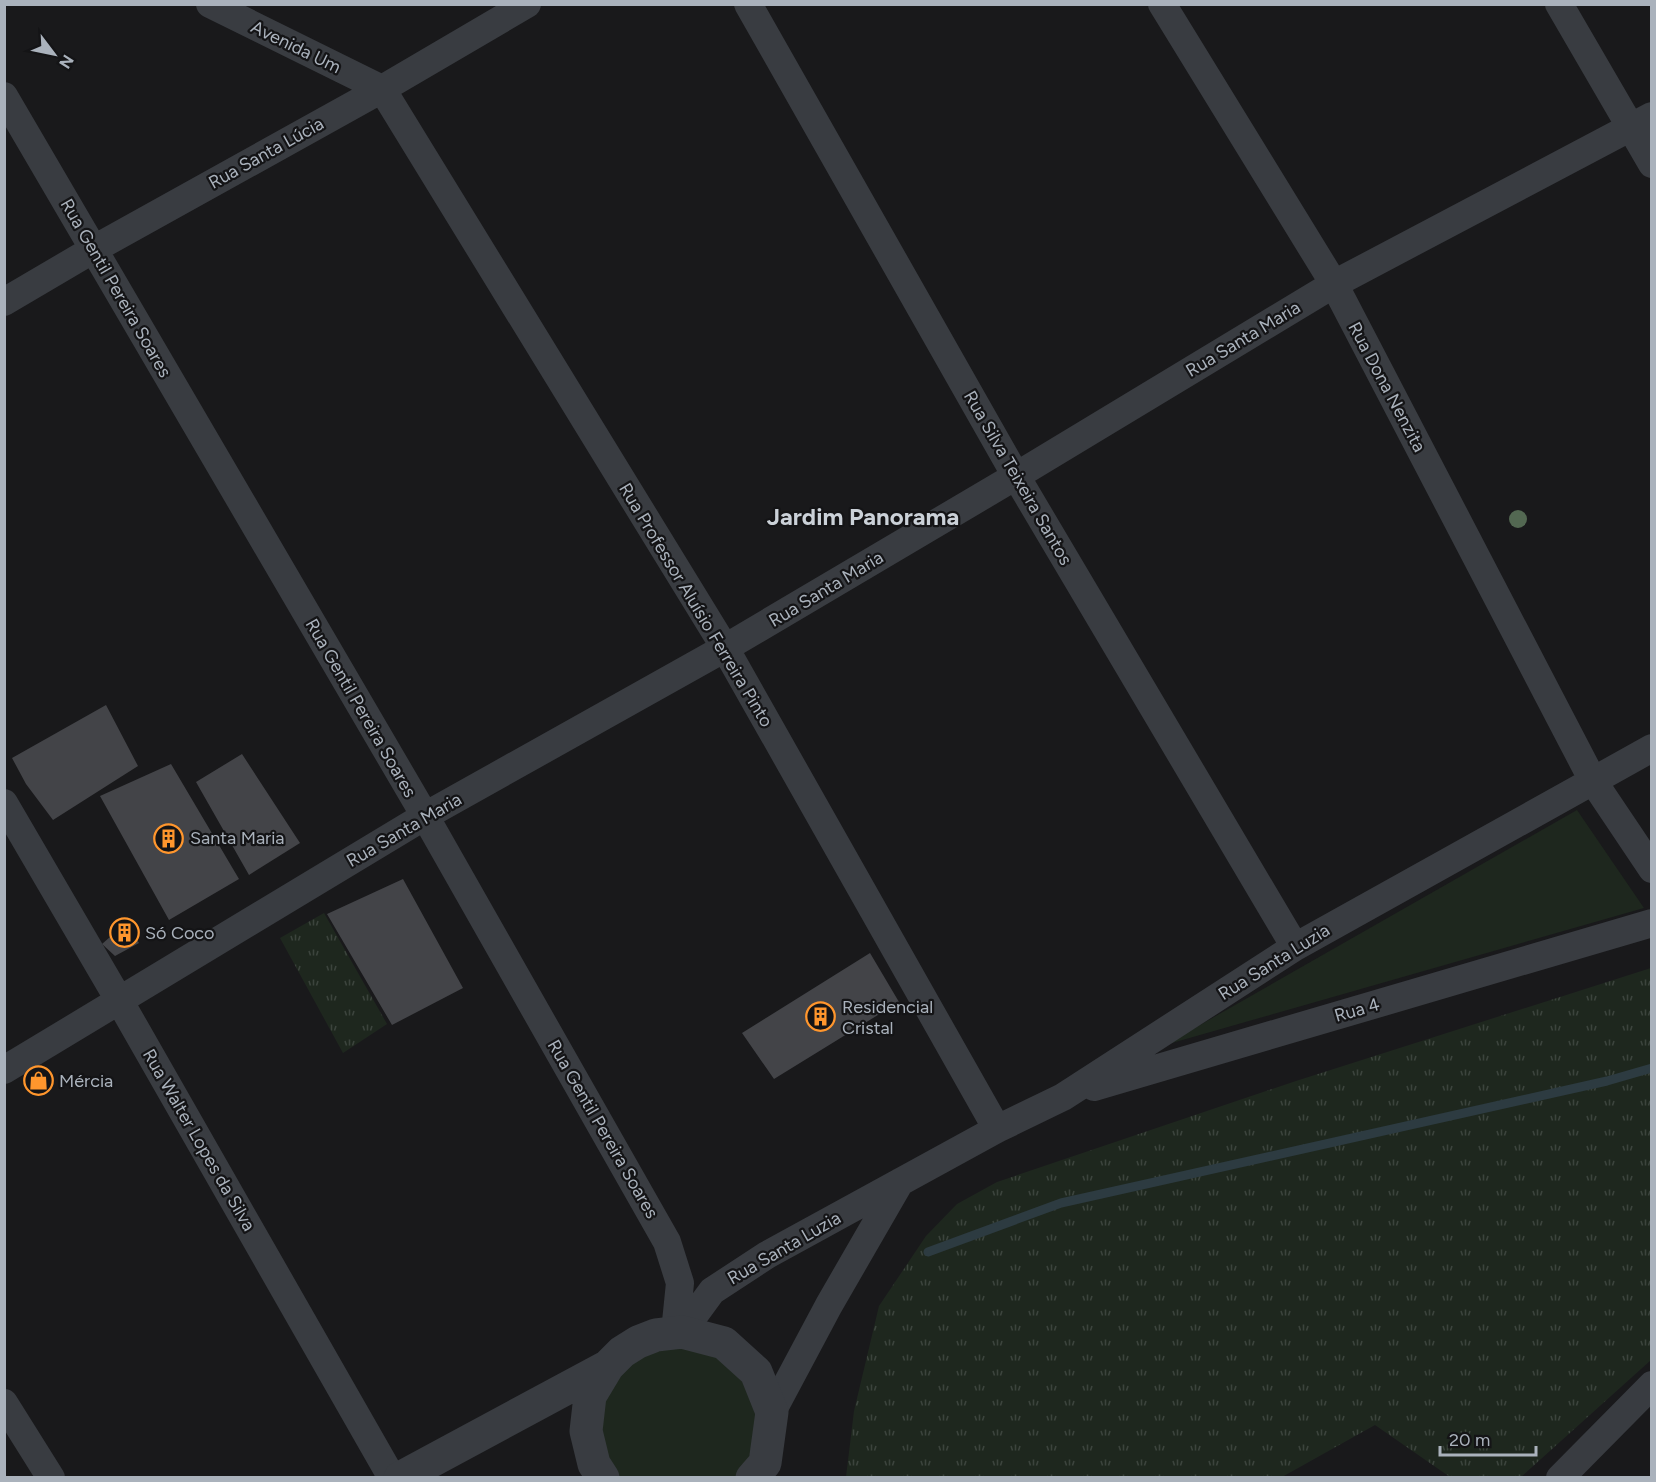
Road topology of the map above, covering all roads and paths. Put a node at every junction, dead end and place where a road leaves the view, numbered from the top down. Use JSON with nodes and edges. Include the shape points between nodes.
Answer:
{"nodes":[{"id":1,"x":210,"y":4,"type":"edge"},
{"id":2,"x":528,"y":4,"type":"edge"},
{"id":3,"x":748,"y":4,"type":"edge"},
{"id":4,"x":1162,"y":4,"type":"edge"},
{"id":5,"x":1559,"y":4,"type":"edge"},
{"id":6,"x":382,"y":89,"type":"junction"},
{"id":7,"x":4,"y":96,"type":"edge"},
{"id":8,"x":1641,"y":122,"type":"edge"},
{"id":9,"x":1652,"y":164,"type":"edge"},
{"id":10,"x":93,"y":249,"type":"junction"},
{"id":11,"x":1334,"y":284,"type":"junction"},
{"id":12,"x":4,"y":302,"type":"edge"},
{"id":13,"x":1016,"y":476,"type":"junction"},
{"id":14,"x":725,"y":648,"type":"junction"},
{"id":15,"x":1652,"y":748,"type":"edge"},
{"id":16,"x":1593,"y":781,"type":"junction"},
{"id":17,"x":4,"y":803,"type":"edge"},
{"id":18,"x":425,"y":816,"type":"junction"},
{"id":19,"x":1652,"y":869,"type":"edge"},
{"id":20,"x":1652,"y":923,"type":"edge"},
{"id":21,"x":1295,"y":947,"type":"junction"},
{"id":22,"x":119,"y":1000,"type":"junction"},
{"id":23,"x":4,"y":1070,"type":"edge"},
{"id":24,"x":1063,"y":1096,"type":"junction"},
{"id":25,"x":997,"y":1129,"type":"junction"},
{"id":26,"x":900,"y":1182,"type":"junction"},
{"id":27,"x":679,"y":1332,"type":"junction"},
{"id":28,"x":608,"y":1366,"type":"junction"},
{"id":29,"x":1652,"y":1385,"type":"edge"},
{"id":30,"x":4,"y":1403,"type":"edge"},
{"id":31,"x":772,"y":1412,"type":"junction"},
{"id":32,"x":765,"y":1473,"type":"edge"},
{"id":33,"x":51,"y":1478,"type":"edge"},
{"id":34,"x":392,"y":1478,"type":"edge"},
{"id":35,"x":400,"y":1478,"type":"edge"},
{"id":36,"x":603,"y":1478,"type":"edge"},
{"id":37,"x":1560,"y":1478,"type":"edge"}],
"edges":[{"from":1,"to":6,"type":"street","name":"Avenida Um"},
{"from":2,"to":6,"type":"street","name":"Rua Santa Lúcia"},
{"from":3,"to":13,"type":"street","name":"Rua Silva Teixeira Santos"},
{"from":4,"to":11,"type":"street","name":"Rua Dona Nenzita"},
{"from":5,"to":8,"type":"street"},
{"from":6,"to":10,"type":"street","name":"Rua Santa Lúcia"},
{"from":6,"to":14,"type":"street","name":"Rua Professor Aluísio Ferreira Pinto"},
{"from":7,"to":10,"type":"street","name":"Rua Gentil Pereira Soares"},
{"from":8,"to":9,"type":"street"},
{"from":8,"to":11,"type":"street","name":"Rua Santa Maria"},
{"from":10,"to":12,"type":"street","name":"Rua Santa Lúcia"},
{"from":10,"to":18,"type":"street","name":"Rua Gentil Pereira Soares"},
{"from":11,"to":13,"type":"street","name":"Rua Santa Maria"},
{"from":11,"to":16,"type":"street","name":"Rua Dona Nenzita"},
{"from":13,"to":14,"type":"street","name":"Rua Santa Maria"},
{"from":13,"to":21,"type":"street","name":"Rua Silva Teixeira Santos"},
{"from":14,"to":18,"type":"street","name":"Rua Santa Maria"},
{"from":14,"to":25,"type":"street","name":"Rua Professor Aluísio Ferreira Pinto"},
{"from":15,"to":16,"type":"street","name":"Rua Santa Luzia"},
{"from":16,"to":19,"type":"street","name":"Rua Dona Nenzita"},
{"from":16,"to":21,"type":"street","name":"Rua Santa Luzia"},
{"from":17,"to":22,"type":"street","name":"Rua Walter Lopes da Silva"},
{"from":18,"to":22,"type":"street","name":"Rua Santa Maria"},
{"from":18,"to":27,"type":"street","name":"Rua Gentil Pereira Soares","via":[[667,1242],[680,1283]]},
{"from":20,"to":24,"type":"street","name":"Rua 4"},
{"from":21,"to":24,"type":"street","name":"Rua Santa Luzia"},
{"from":22,"to":23,"type":"street","name":"Rua Santa Maria"},
{"from":22,"to":34,"type":"street","name":"Rua Walter Lopes da Silva"},
{"from":24,"to":25,"type":"street","name":"Rua Santa Luzia"},
{"from":25,"to":26,"type":"street","name":"Rua Santa Luzia"},
{"from":26,"to":27,"type":"street","name":"Rua Santa Luzia","via":[[767,1255],[711,1291]]},
{"from":26,"to":31,"type":"street","name":"Rua Santa Luzia"},
{"from":27,"to":28,"type":"street","via":[[638,1342]]},
{"from":27,"to":31,"type":"street","via":[[724,1343],[756,1372]]},
{"from":28,"to":35,"type":"street"},
{"from":28,"to":36,"type":"street","via":[[590,1396],[586,1431],[594,1464]]},
{"from":29,"to":37,"type":"street"},
{"from":30,"to":33,"type":"street"},
{"from":31,"to":32,"type":"street"}]}
